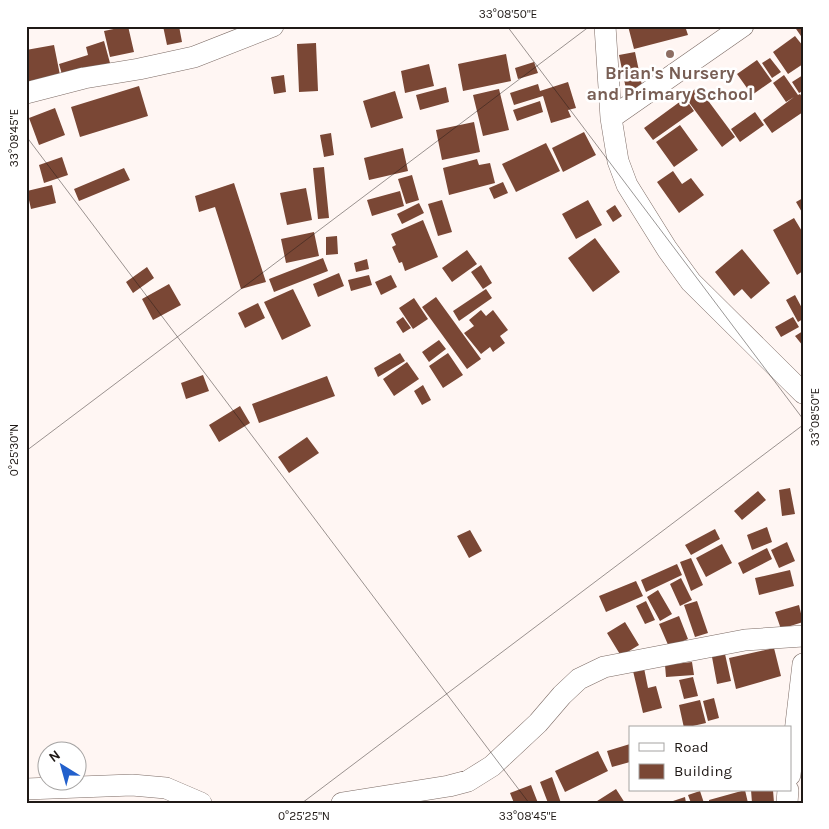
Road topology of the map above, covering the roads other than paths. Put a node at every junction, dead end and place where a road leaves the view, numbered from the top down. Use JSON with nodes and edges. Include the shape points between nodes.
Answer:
{"nodes":[{"id":1,"x":273,"y":26,"type":"edge"},
{"id":2,"x":604,"y":26,"type":"edge"},
{"id":3,"x":743,"y":26,"type":"edge"},
{"id":4,"x":26,"y":93,"type":"edge"},
{"id":5,"x":611,"y":118,"type":"junction"},
{"id":6,"x":803,"y":393,"type":"edge"},
{"id":7,"x":803,"y":636,"type":"edge"},
{"id":8,"x":803,"y":664,"type":"edge"},
{"id":9,"x":792,"y":758,"type":"edge"},
{"id":10,"x":26,"y":790,"type":"edge"},
{"id":11,"x":201,"y":803,"type":"edge"},
{"id":12,"x":342,"y":803,"type":"edge"}],
"edges":[{"from":1,"to":4,"type":"street","via":[[194,57],[84,78]]},
{"from":2,"to":5,"type":"street"},
{"from":3,"to":5,"type":"street"},
{"from":5,"to":6,"type":"street","via":[[618,161],[626,185],[667,250],[691,282]]},
{"from":7,"to":12,"type":"street","via":[[745,640],[604,667],[580,679],[499,760],[468,781]]},
{"from":8,"to":9,"type":"street"},
{"from":10,"to":11,"type":"street","via":[[132,785],[166,788]]}]}
